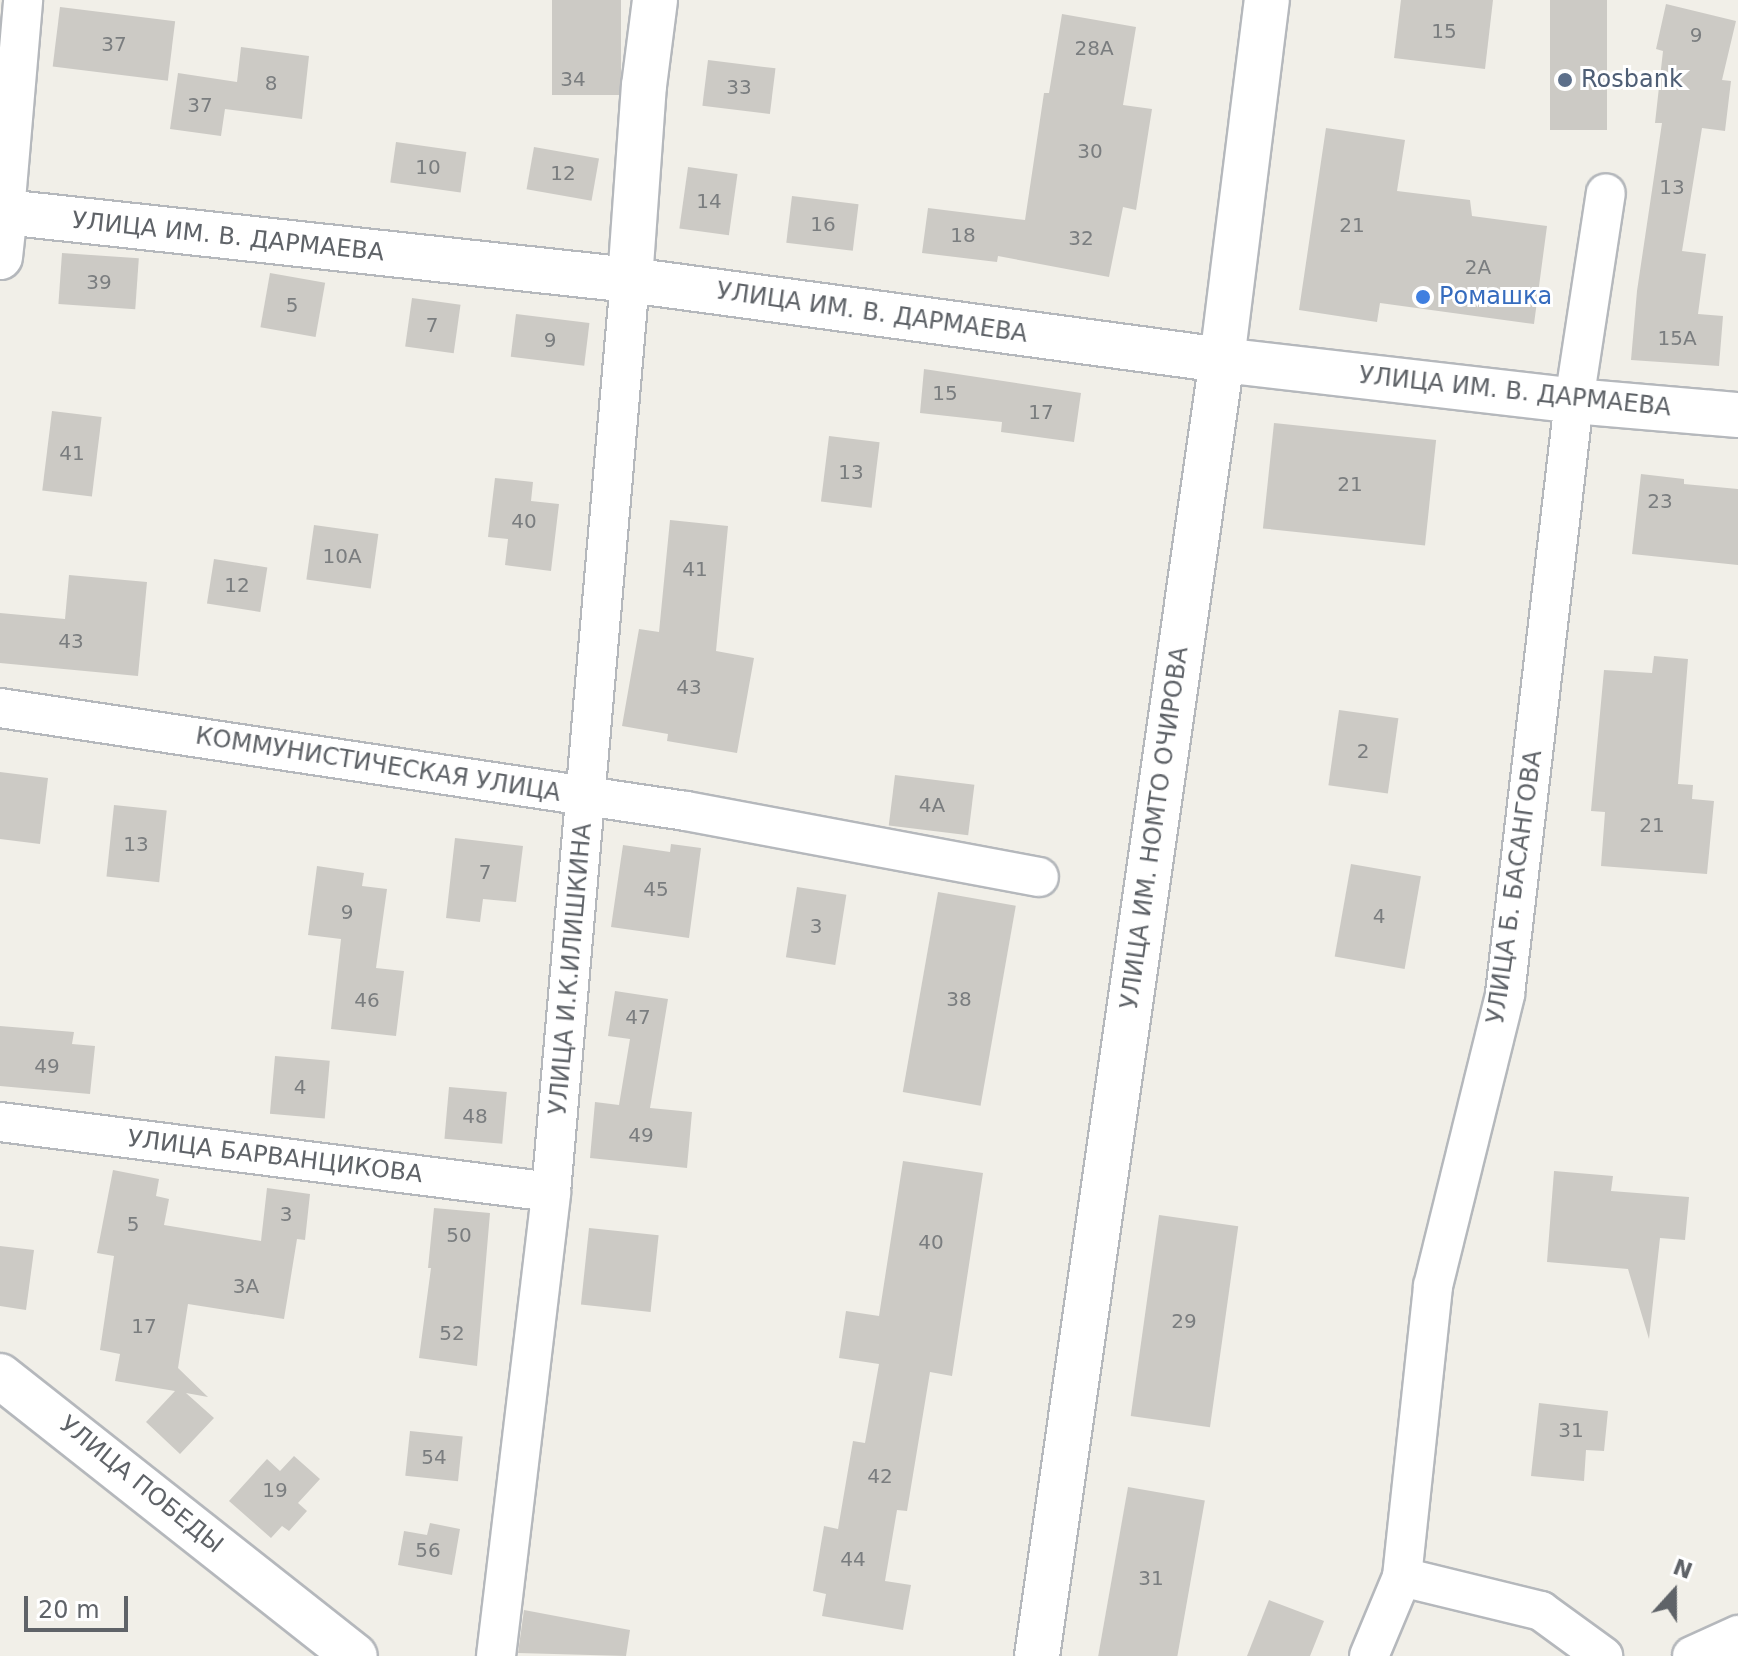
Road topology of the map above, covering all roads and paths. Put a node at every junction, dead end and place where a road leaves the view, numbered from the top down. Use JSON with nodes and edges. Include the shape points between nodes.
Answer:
{"nodes":[{"id":1,"x":23,"y":0,"type":"edge"},
{"id":2,"x":655,"y":0,"type":"edge"},
{"id":3,"x":1267,"y":0,"type":"edge"},
{"id":4,"x":1606,"y":193,"type":"dead end"},
{"id":5,"x":5,"y":212,"type":"junction"},
{"id":6,"x":0,"y":257,"type":"edge"},
{"id":7,"x":630,"y":280,"type":"junction"},
{"id":8,"x":1222,"y":360,"type":"junction"},
{"id":9,"x":1574,"y":401,"type":"junction"},
{"id":10,"x":1738,"y":415,"type":"edge"},
{"id":11,"x":0,"y":708,"type":"edge"},
{"id":12,"x":586,"y":796,"type":"junction"},
{"id":13,"x":1039,"y":877,"type":"dead end"},
{"id":14,"x":0,"y":1122,"type":"edge"},
{"id":15,"x":551,"y":1192,"type":"junction"},
{"id":16,"x":0,"y":1376,"type":"edge"},
{"id":17,"x":1402,"y":1577,"type":"junction"},
{"id":18,"x":1738,"y":1635,"type":"edge"},
{"id":19,"x":355,"y":1656,"type":"edge"},
{"id":20,"x":496,"y":1656,"type":"edge"},
{"id":21,"x":1037,"y":1656,"type":"edge"},
{"id":22,"x":1369,"y":1656,"type":"edge"},
{"id":23,"x":1603,"y":1656,"type":"edge"},
{"id":24,"x":1692,"y":1656,"type":"edge"}],
"edges":[{"from":1,"to":5,"type":"street"},
{"from":2,"to":7,"type":"street"},
{"from":3,"to":8,"type":"street","name":"УЛИЦА ИМ. НОМТО ОЧИРОВА"},
{"from":4,"to":9,"type":"street","name":"УЛИЦА Б. БАСАНГОВА"},
{"from":5,"to":6,"type":"street"},
{"from":5,"to":7,"type":"street","name":"УЛИЦА ИМ. В. ДАРМАЕВА"},
{"from":7,"to":8,"type":"street","name":"УЛИЦА ИМ. В. ДАРМАЕВА"},
{"from":7,"to":12,"type":"street","name":"УЛИЦА И.К.ИЛИШКИНА"},
{"from":8,"to":9,"type":"street","name":"УЛИЦА ИМ. В. ДАРМАЕВА"},
{"from":8,"to":21,"type":"street","name":"УЛИЦА ИМ. НОМТО ОЧИРОВА"},
{"from":9,"to":10,"type":"street","name":"УЛИЦА ИМ. В. ДАРМАЕВА"},
{"from":9,"to":17,"type":"street","name":"УЛИЦА Б. БАСАНГОВА","via":[[1505,994],[1433,1286]]},
{"from":11,"to":12,"type":"street","name":"КОММУНИСТИЧЕСКАЯ УЛИЦА"},
{"from":12,"to":13,"type":"street","name":"КОММУНИСТИЧЕСКАЯ УЛИЦА"},
{"from":12,"to":15,"type":"street","name":"УЛИЦА И.К.ИЛИШКИНА"},
{"from":14,"to":15,"type":"street","name":"УЛИЦА БАРВАНЦИКОВА"},
{"from":15,"to":20,"type":"street","name":"УЛИЦА И.К.ИЛИШКИНА"},
{"from":16,"to":19,"type":"street","name":"УЛИЦА ПОБЕДЫ"},
{"from":17,"to":22,"type":"street","name":"УЛИЦА Б. БАСАНГОВА"},
{"from":17,"to":23,"type":"street","via":[[1541,1611]]},
{"from":18,"to":24,"type":"street"}]}
